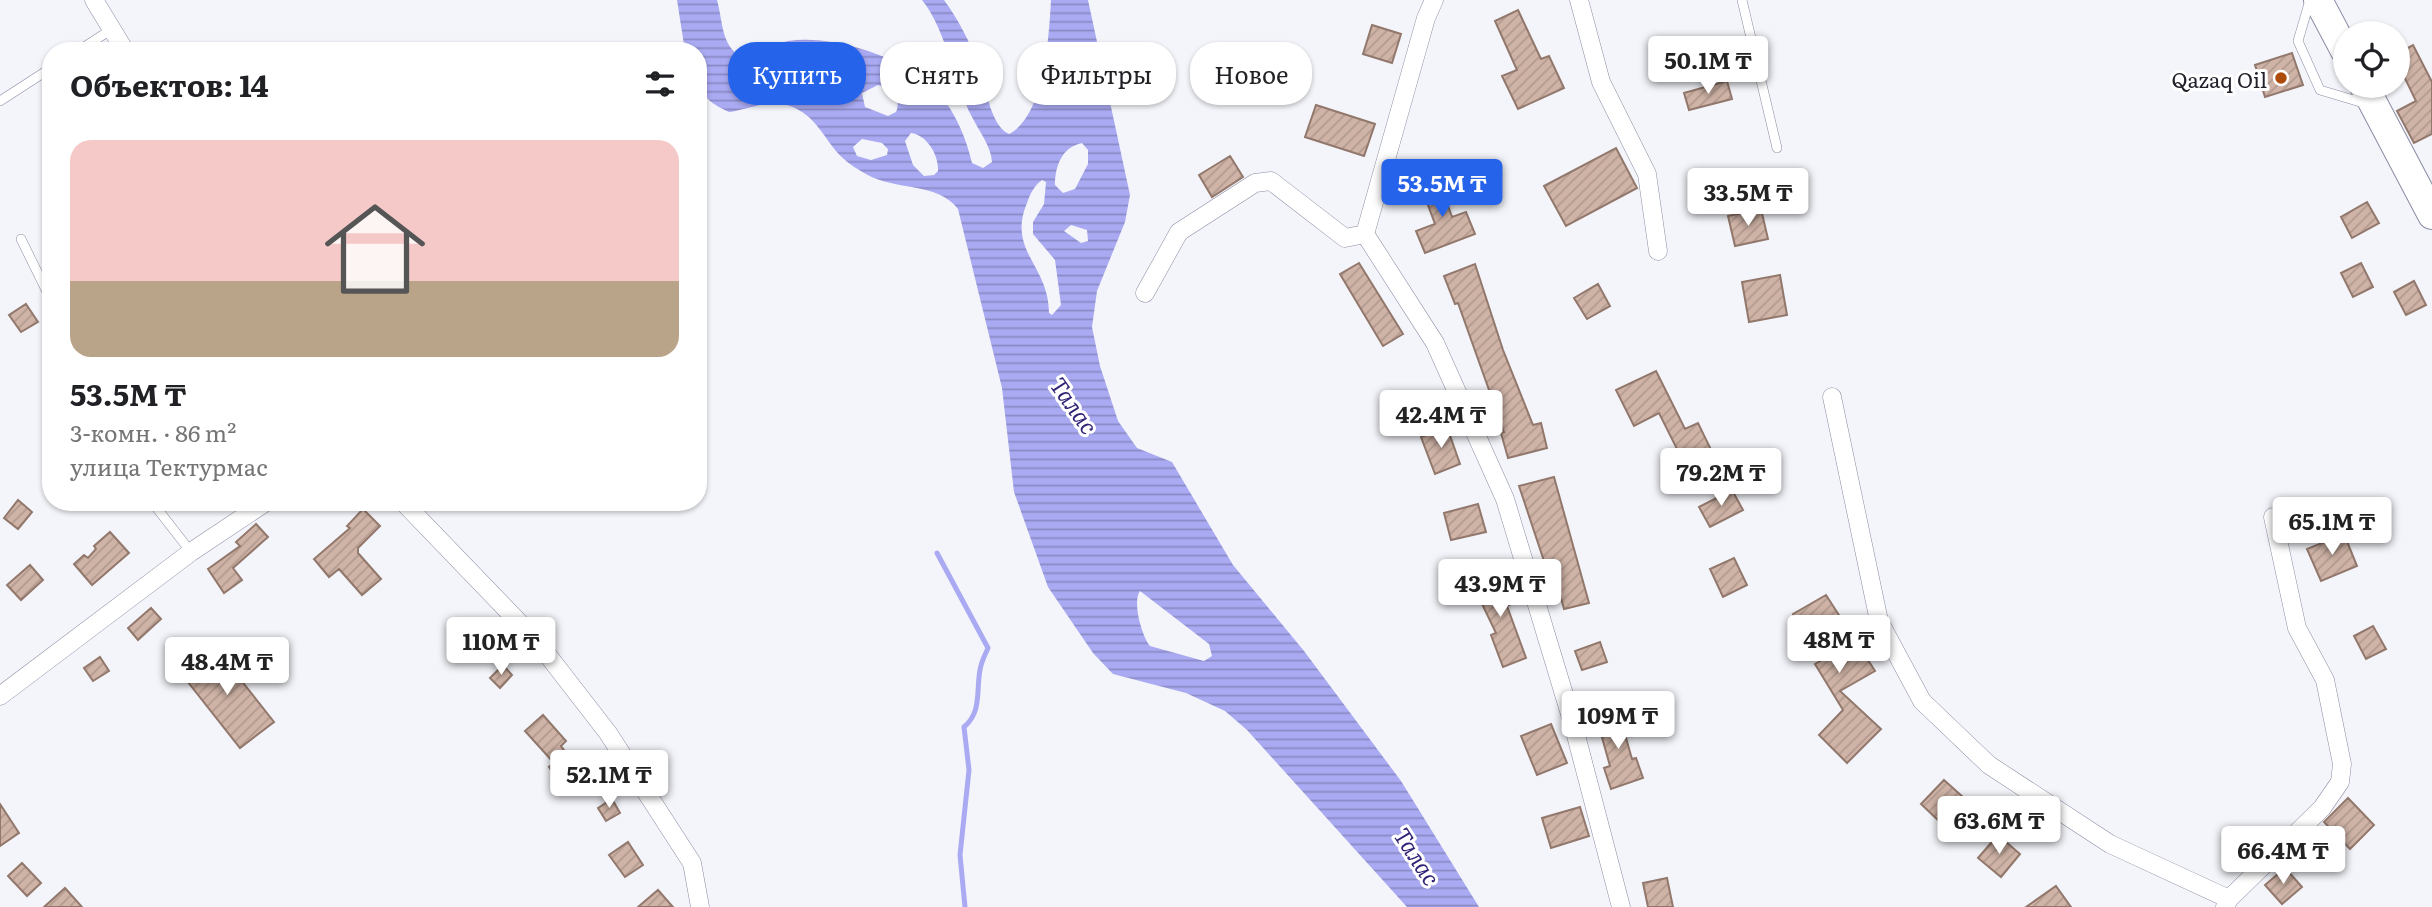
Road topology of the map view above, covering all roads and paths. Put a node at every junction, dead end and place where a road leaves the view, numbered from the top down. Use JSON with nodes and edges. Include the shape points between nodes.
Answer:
{"nodes":[{"id":1,"x":94,"y":0,"type":"edge"},
{"id":2,"x":1434,"y":0,"type":"edge"},
{"id":3,"x":1579,"y":0,"type":"edge"},
{"id":4,"x":1742,"y":0,"type":"edge"},
{"id":5,"x":2310,"y":0,"type":"edge"},
{"id":6,"x":2318,"y":0,"type":"edge"},
{"id":7,"x":2333,"y":28,"type":"edge"},
{"id":8,"x":112,"y":29,"type":"junction"},
{"id":9,"x":92,"y":42,"type":"edge"},
{"id":10,"x":120,"y":42,"type":"edge"},
{"id":11,"x":42,"y":74,"type":"edge"},
{"id":12,"x":2333,"y":92,"type":"edge"},
{"id":13,"x":2370,"y":98,"type":"edge"},
{"id":14,"x":0,"y":101,"type":"edge"},
{"id":15,"x":1777,"y":148,"type":"dead end"},
{"id":16,"x":2432,"y":215,"type":"edge"},
{"id":17,"x":1365,"y":233,"type":"junction"},
{"id":18,"x":21,"y":239,"type":"dead end"},
{"id":19,"x":1658,"y":251,"type":"dead end"},
{"id":20,"x":42,"y":282,"type":"edge"},
{"id":21,"x":1145,"y":293,"type":"dead end"},
{"id":22,"x":1832,"y":397,"type":"dead end"},
{"id":23,"x":159,"y":511,"type":"edge"},
{"id":24,"x":252,"y":511,"type":"edge"},
{"id":25,"x":412,"y":511,"type":"edge"},
{"id":26,"x":2273,"y":517,"type":"dead end"},
{"id":27,"x":191,"y":552,"type":"junction"},
{"id":28,"x":0,"y":696,"type":"edge"},
{"id":29,"x":2227,"y":903,"type":"edge"},
{"id":30,"x":700,"y":907,"type":"edge"},
{"id":31,"x":1621,"y":907,"type":"edge"}],
"edges":[{"from":1,"to":8,"type":"street"},
{"from":2,"to":17,"type":"street"},
{"from":3,"to":19,"type":"street","via":[[1601,82],[1647,174]]},
{"from":4,"to":15,"type":"lane"},
{"from":5,"to":12,"type":"lane","via":[[2298,41],[2320,90]]},
{"from":6,"to":7,"type":"main road"},
{"from":8,"to":9,"type":"lane"},
{"from":8,"to":10,"type":"street"},
{"from":11,"to":14,"type":"lane"},
{"from":13,"to":16,"type":"main road"},
{"from":17,"to":21,"type":"street","via":[[1345,238],[1271,181],[1255,183],[1178,232]]},
{"from":17,"to":31,"type":"street","via":[[1435,343],[1506,499]]},
{"from":18,"to":20,"type":"lane"},
{"from":22,"to":29,"type":"street","via":[[1879,621],[1922,701],[1990,765],[2110,844]]},
{"from":23,"to":27,"type":"lane"},
{"from":24,"to":27,"type":"street"},
{"from":25,"to":30,"type":"street","via":[[536,640],[608,733],[692,863]]},
{"from":26,"to":29,"type":"street","via":[[2297,628],[2325,680],[2342,764],[2340,782],[2322,808]]},
{"from":27,"to":28,"type":"street"}]}
